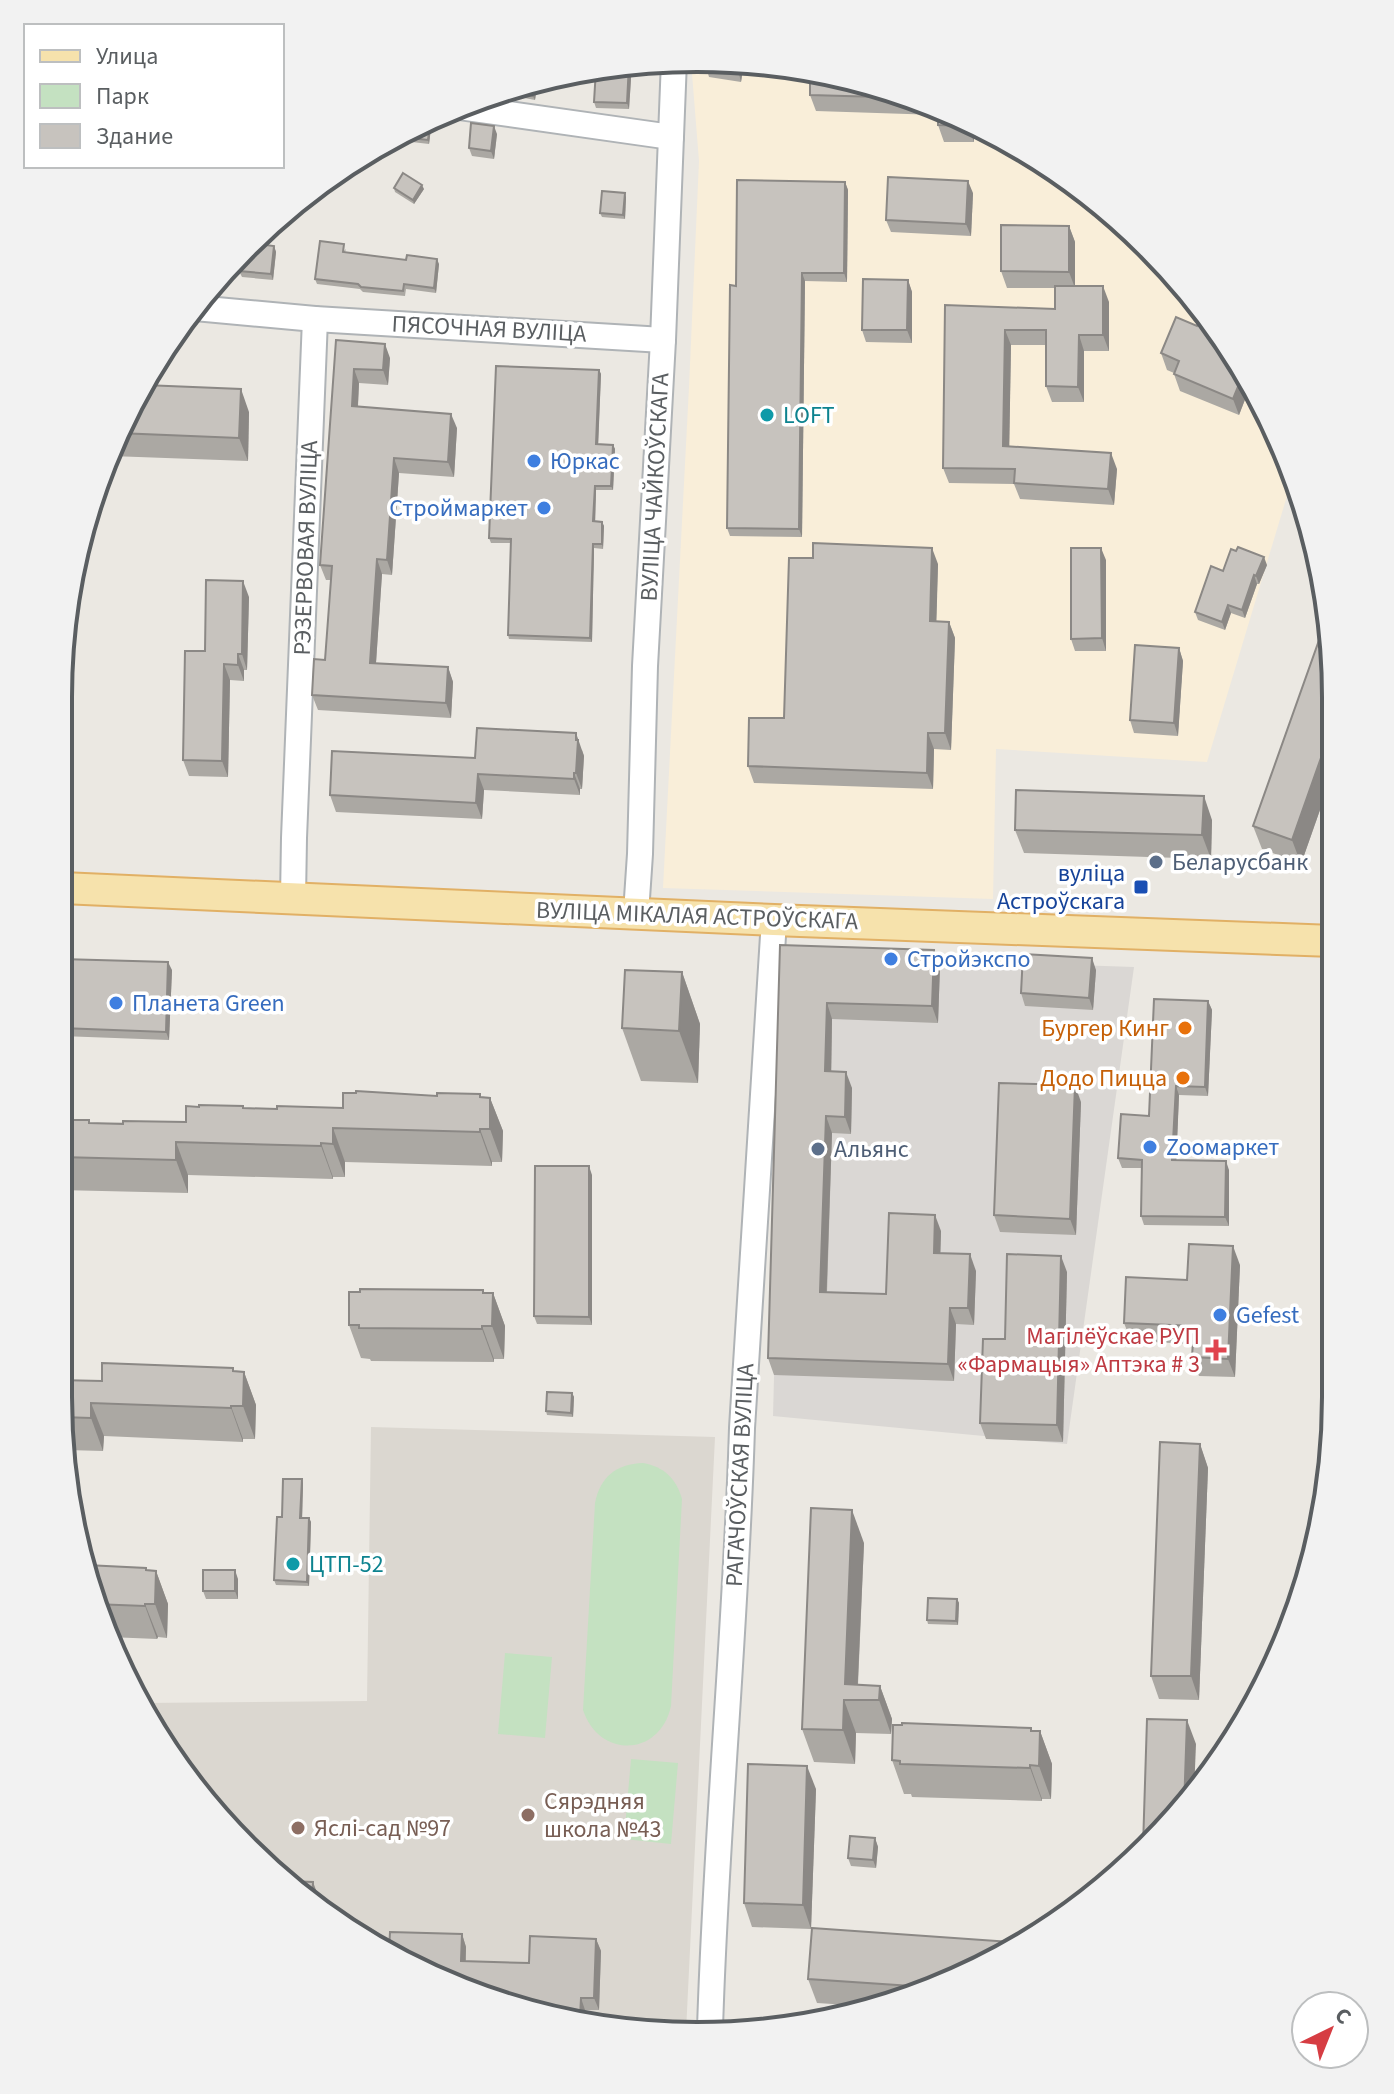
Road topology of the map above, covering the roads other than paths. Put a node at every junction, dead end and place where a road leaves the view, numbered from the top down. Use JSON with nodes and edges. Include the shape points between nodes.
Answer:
{"nodes":[{"id":1,"x":674,"y":73,"type":"edge"},
{"id":2,"x":483,"y":110,"type":"edge"},
{"id":3,"x":671,"y":137,"type":"junction"},
{"id":4,"x":207,"y":309,"type":"edge"},
{"id":5,"x":315,"y":319,"type":"junction"},
{"id":6,"x":663,"y":340,"type":"junction"},
{"id":7,"x":72,"y":888,"type":"edge"},
{"id":8,"x":293,"y":898,"type":"junction"},
{"id":9,"x":636,"y":913,"type":"junction"},
{"id":10,"x":774,"y":920,"type":"junction"},
{"id":11,"x":1322,"y":941,"type":"edge"},
{"id":12,"x":710,"y":2022,"type":"edge"}],
"edges":[{"from":1,"to":3,"type":"street","name":"ВУЛІЦА ЧАЙКОЎСКАГА"},
{"from":2,"to":3,"type":"street"},
{"from":3,"to":6,"type":"street","name":"ВУЛІЦА ЧАЙКОЎСКАГА"},
{"from":4,"to":5,"type":"street"},
{"from":5,"to":6,"type":"street","name":"ПЯСОЧНАЯ ВУЛІЦА"},
{"from":5,"to":8,"type":"street","name":"РЭЗЕРВОВАЯ ВУЛІЦА"},
{"from":6,"to":9,"type":"street","name":"ВУЛІЦА ЧАЙКОЎСКАГА"},
{"from":7,"to":8,"type":"main road","name":"ВУЛІЦА МІКАЛАЯ АСТРОЎСКАГА"},
{"from":8,"to":9,"type":"main road","name":"ВУЛІЦА МІКАЛАЯ АСТРОЎСКАГА"},
{"from":9,"to":10,"type":"main road","name":"ВУЛІЦА МІКАЛАЯ АСТРОЎСКАГА"},
{"from":10,"to":11,"type":"main road","name":"ВУЛІЦА МІКАЛАЯ АСТРОЎСКАГА"},
{"from":10,"to":12,"type":"street","name":"РАГАЧОЎСКАЯ ВУЛІЦА"}]}
